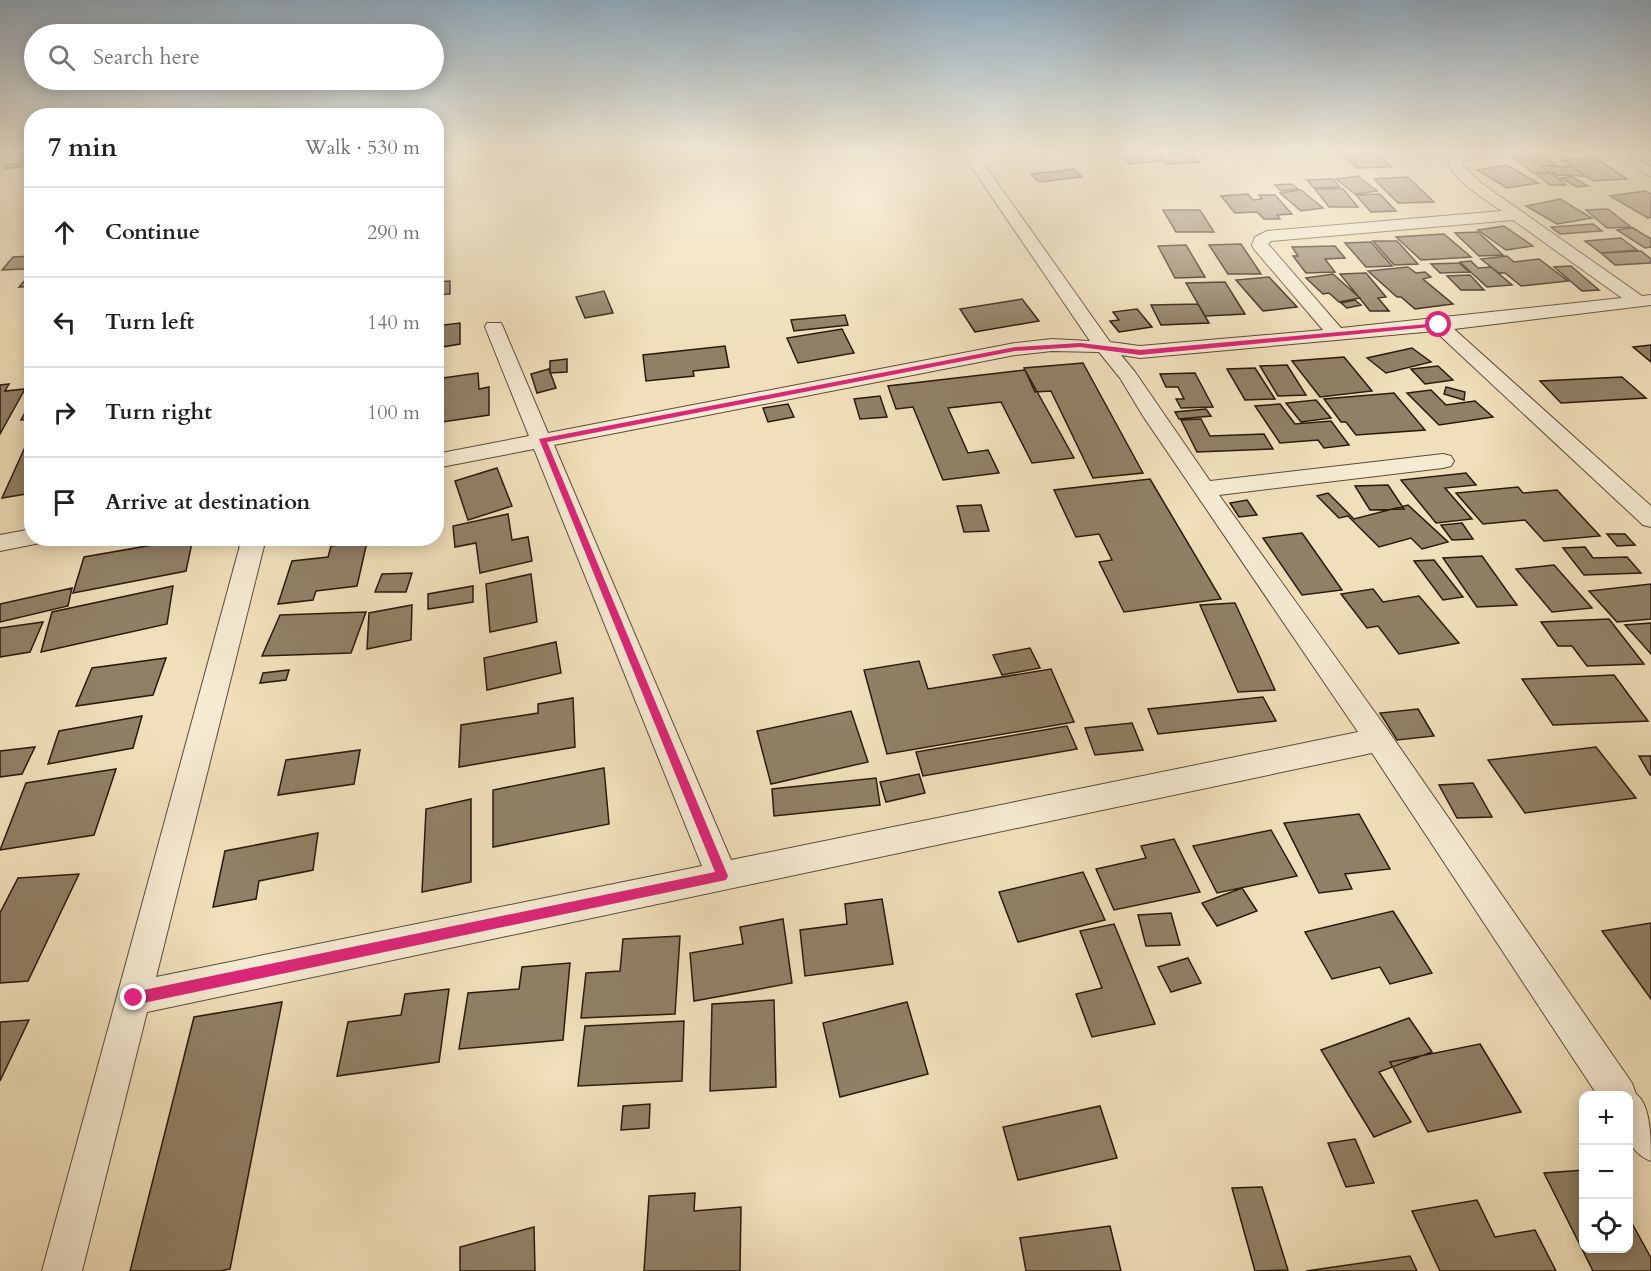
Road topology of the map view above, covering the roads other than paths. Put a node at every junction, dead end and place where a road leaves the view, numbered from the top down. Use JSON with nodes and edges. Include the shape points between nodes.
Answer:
{"nodes":[{"id":1,"x":1008,"y":209,"type":"edge"},
{"id":2,"x":1508,"y":209,"type":"edge"},
{"id":3,"x":1516,"y":215,"type":"junction"},
{"id":4,"x":1645,"y":301,"type":"edge"},
{"id":5,"x":1439,"y":325,"type":"junction"},
{"id":6,"x":494,"y":327,"type":"dead end"},
{"id":7,"x":1335,"y":333,"type":"junction"},
{"id":8,"x":1104,"y":347,"type":"junction"},
{"id":9,"x":542,"y":441,"type":"junction"},
{"id":10,"x":444,"y":459,"type":"edge"},
{"id":11,"x":1443,"y":461,"type":"dead end"},
{"id":12,"x":1204,"y":489,"type":"junction"},
{"id":13,"x":1651,"y":519,"type":"edge"},
{"id":14,"x":24,"y":538,"type":"edge"},
{"id":15,"x":0,"y":543,"type":"edge"},
{"id":16,"x":252,"y":546,"type":"edge"},
{"id":17,"x":1378,"y":740,"type":"junction"},
{"id":18,"x":722,"y":876,"type":"junction"},
{"id":19,"x":134,"y":998,"type":"junction"},
{"id":20,"x":1616,"y":1091,"type":"edge"},
{"id":21,"x":1633,"y":1115,"type":"edge"},
{"id":22,"x":1651,"y":1142,"type":"edge"},
{"id":23,"x":62,"y":1271,"type":"edge"}],
"edges":[{"from":1,"to":8,"type":"street"},
{"from":2,"to":3,"type":"street"},
{"from":3,"to":4,"type":"street"},
{"from":3,"to":7,"type":"street","via":[[1267,236],[1261,240],[1260,244]]},
{"from":4,"to":5,"type":"street"},
{"from":5,"to":7,"type":"street"},
{"from":5,"to":13,"type":"street"},
{"from":6,"to":9,"type":"street"},
{"from":7,"to":8,"type":"street","via":[[1140,352]]},
{"from":8,"to":9,"type":"street","via":[[1015,349]]},
{"from":8,"to":12,"type":"street"},
{"from":9,"to":10,"type":"street"},
{"from":9,"to":18,"type":"street"},
{"from":11,"to":12,"type":"street"},
{"from":12,"to":17,"type":"street"},
{"from":14,"to":15,"type":"street"},
{"from":16,"to":19,"type":"street"},
{"from":17,"to":18,"type":"street"},
{"from":17,"to":20,"type":"street"},
{"from":18,"to":19,"type":"street"},
{"from":19,"to":23,"type":"street"},
{"from":21,"to":22,"type":"street"}]}
